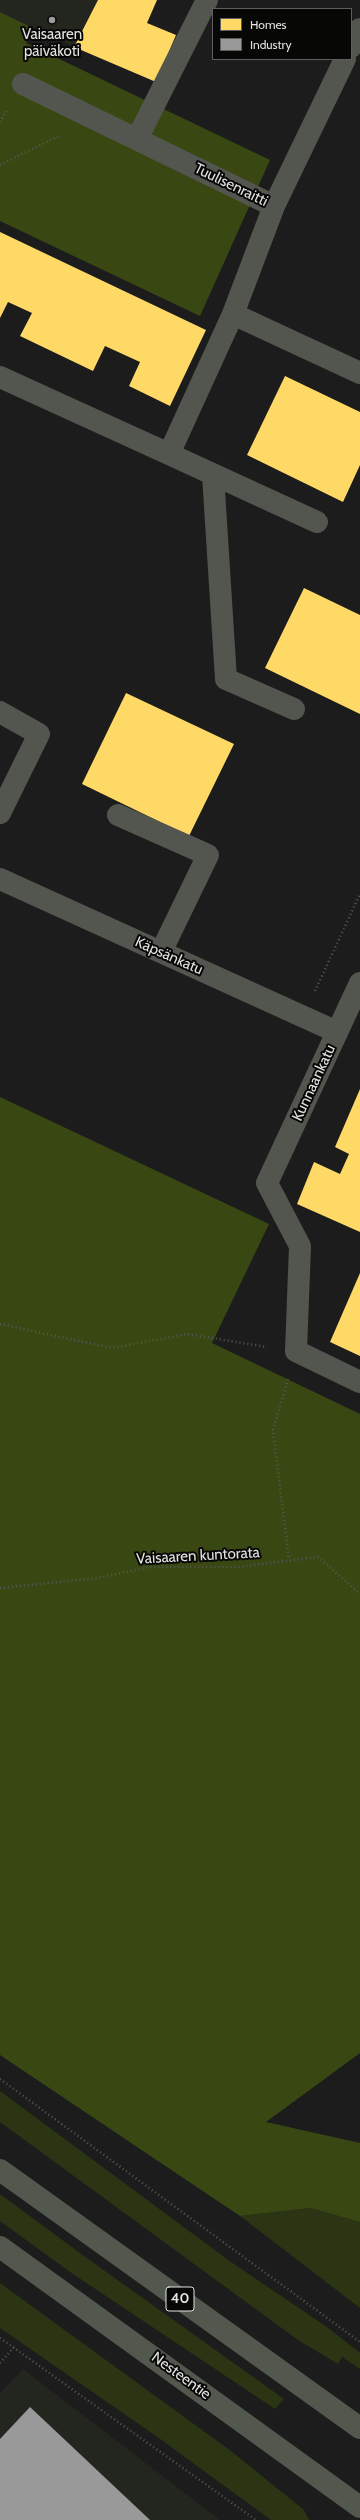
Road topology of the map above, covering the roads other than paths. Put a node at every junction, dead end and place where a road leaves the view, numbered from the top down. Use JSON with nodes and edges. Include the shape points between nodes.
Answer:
{"nodes":[{"id":1,"x":207,"y":0,"type":"edge"},
{"id":2,"x":360,"y":29,"type":"edge"},
{"id":3,"x":352,"y":45,"type":"edge"},
{"id":4,"x":345,"y":60,"type":"edge"},
{"id":5,"x":23,"y":84,"type":"dead end"},
{"id":6,"x":137,"y":139,"type":"junction"},
{"id":7,"x":274,"y":206,"type":"junction"},
{"id":8,"x":233,"y":314,"type":"junction"},
{"id":9,"x":360,"y":373,"type":"edge"},
{"id":10,"x":0,"y":377,"type":"edge"},
{"id":11,"x":169,"y":454,"type":"junction"},
{"id":12,"x":213,"y":475,"type":"junction"},
{"id":13,"x":317,"y":522,"type":"dead end"},
{"id":14,"x":294,"y":709,"type":"dead end"},
{"id":15,"x":0,"y":712,"type":"edge"},
{"id":16,"x":0,"y":813,"type":"edge"},
{"id":17,"x":118,"y":815,"type":"dead end"},
{"id":18,"x":0,"y":879,"type":"edge"},
{"id":19,"x":161,"y":952,"type":"junction"},
{"id":20,"x":360,"y":983,"type":"edge"},
{"id":21,"x":337,"y":1032,"type":"junction"},
{"id":22,"x":360,"y":1382,"type":"edge"},
{"id":23,"x":0,"y":2170,"type":"edge"},
{"id":24,"x":0,"y":2247,"type":"edge"},
{"id":25,"x":360,"y":2428,"type":"edge"},
{"id":26,"x":360,"y":2507,"type":"edge"}],
"edges":[{"from":1,"to":6,"type":"street"},
{"from":2,"to":3,"type":"street"},
{"from":4,"to":7,"type":"street"},
{"from":5,"to":6,"type":"street","name":"Tuulisenraitti"},
{"from":6,"to":7,"type":"street","name":"Tuulisenraitti"},
{"from":7,"to":8,"type":"street","name":"Tuulisenraitti"},
{"from":8,"to":9,"type":"street"},
{"from":8,"to":11,"type":"street","name":"Tuulisenraitti"},
{"from":10,"to":11,"type":"street"},
{"from":11,"to":12,"type":"street"},
{"from":12,"to":13,"type":"street"},
{"from":12,"to":14,"type":"street","via":[[226,679]]},
{"from":15,"to":16,"type":"street","via":[[39,734]]},
{"from":17,"to":19,"type":"street","via":[[208,855]]},
{"from":18,"to":19,"type":"street","name":"Käpsänkatu"},
{"from":19,"to":21,"type":"street","name":"Käpsänkatu"},
{"from":20,"to":21,"type":"street","name":"Kunnaankatu"},
{"from":21,"to":22,"type":"street","name":"Kunnaankatu","via":[[268,1184],[300,1246],[296,1351]]},
{"from":23,"to":25,"type":"main road","number":"40"},
{"from":24,"to":26,"type":"main road","name":"Nesteentie"}]}
